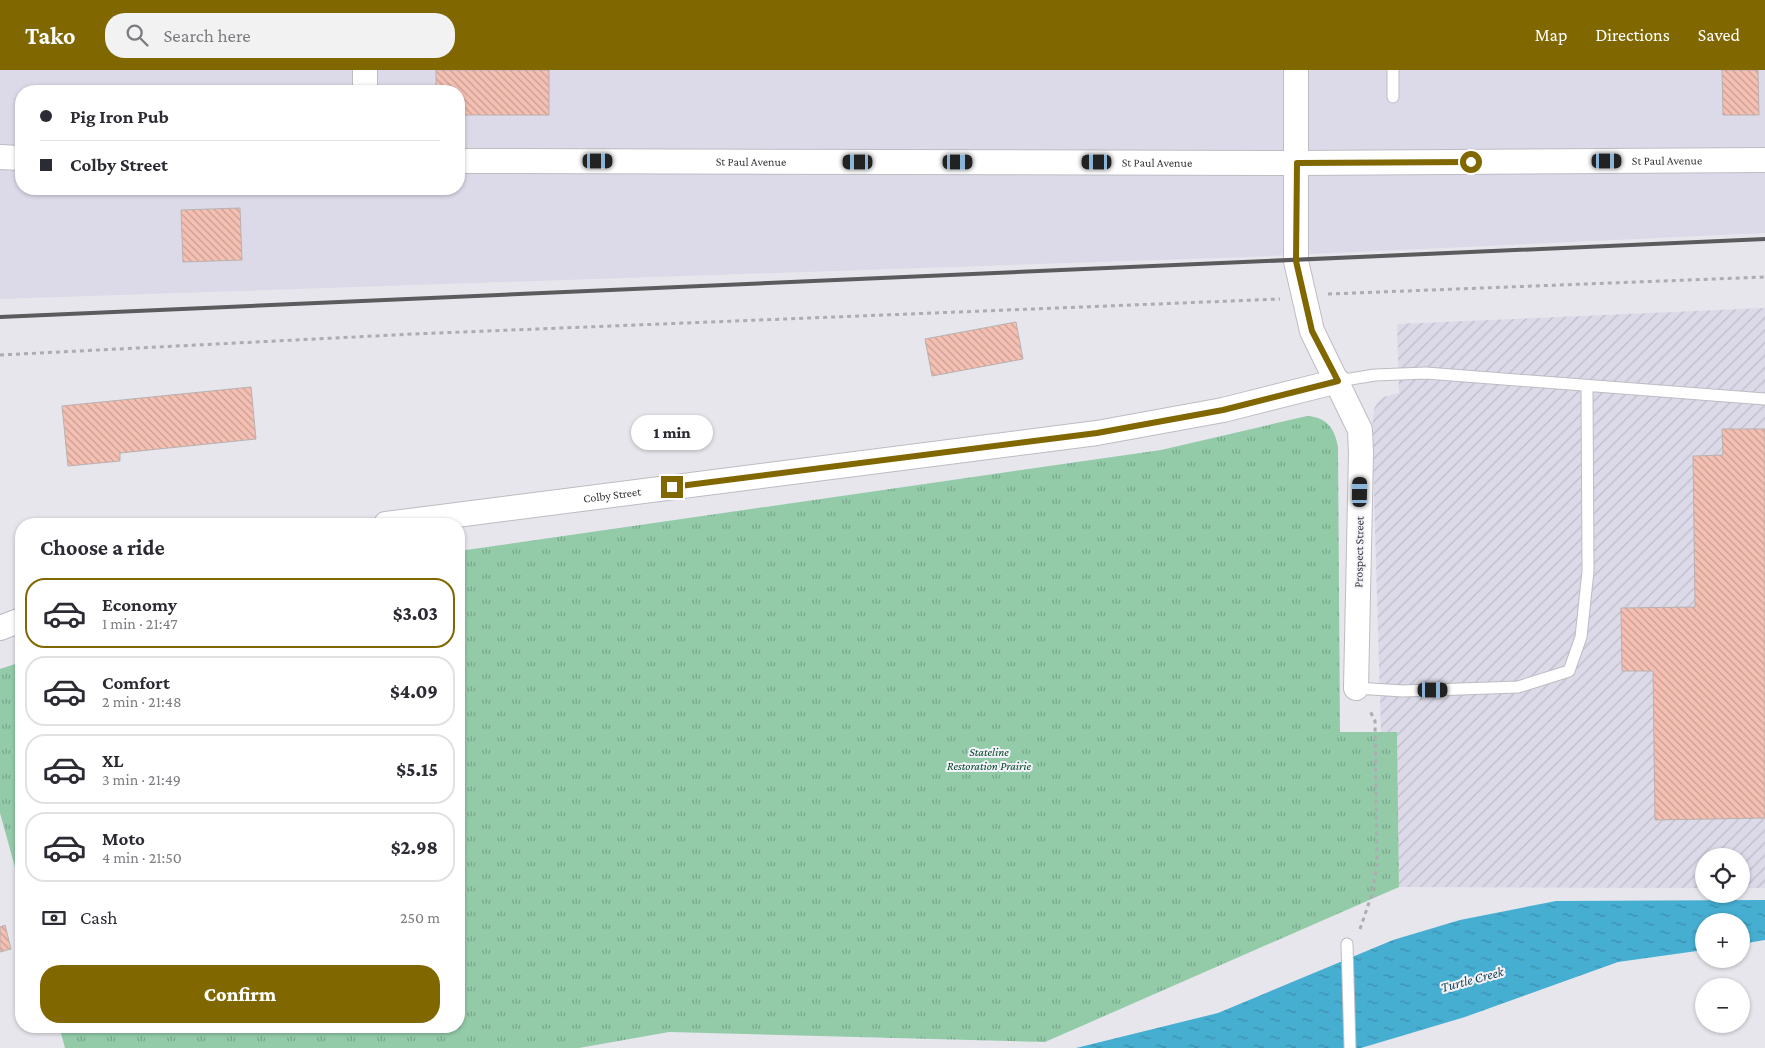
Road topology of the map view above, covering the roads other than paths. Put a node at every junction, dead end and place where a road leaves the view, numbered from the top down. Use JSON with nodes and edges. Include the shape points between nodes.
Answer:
{"nodes":[{"id":1,"x":365,"y":70,"type":"edge"},
{"id":2,"x":1296,"y":70,"type":"edge"},
{"id":3,"x":1393,"y":70,"type":"edge"},
{"id":4,"x":365,"y":85,"type":"edge"},
{"id":5,"x":1393,"y":97,"type":"dead end"},
{"id":6,"x":0,"y":157,"type":"edge"},
{"id":7,"x":15,"y":158,"type":"edge"},
{"id":8,"x":1765,"y":160,"type":"edge"},
{"id":9,"x":465,"y":161,"type":"edge"},
{"id":10,"x":1297,"y":163,"type":"junction"},
{"id":11,"x":1338,"y":381,"type":"junction"},
{"id":12,"x":1587,"y":386,"type":"junction"},
{"id":13,"x":1765,"y":399,"type":"edge"},
{"id":14,"x":433,"y":518,"type":"edge"},
{"id":15,"x":15,"y":622,"type":"edge"},
{"id":16,"x":0,"y":628,"type":"edge"},
{"id":17,"x":1356,"y":688,"type":"joint"},
{"id":18,"x":1347,"y":944,"type":"road end"},
{"id":19,"x":1350,"y":1048,"type":"edge"}],
"edges":[{"from":1,"to":4,"type":"street"},
{"from":2,"to":10,"type":"street","name":"Prospect Street"},
{"from":3,"to":5,"type":"lane"},
{"from":6,"to":7,"type":"street"},
{"from":8,"to":10,"type":"street","name":"St Paul Avenue"},
{"from":9,"to":10,"type":"street","name":"St Paul Avenue"},
{"from":10,"to":11,"type":"street","name":"Prospect Street","via":[[1296,261],[1312,331]]},
{"from":11,"to":12,"type":"lane","via":[[1375,375],[1426,373]]},
{"from":11,"to":14,"type":"street","name":"Colby Street","via":[[1223,410],[1097,433]]},
{"from":11,"to":17,"type":"street","name":"Prospect Street","via":[[1360,430]]},
{"from":12,"to":13,"type":"lane"},
{"from":12,"to":17,"type":"lane","via":[[1588,571],[1581,637],[1569,671],[1518,687],[1402,691]]},
{"from":15,"to":16,"type":"street"},
{"from":18,"to":19,"type":"lane"}]}
